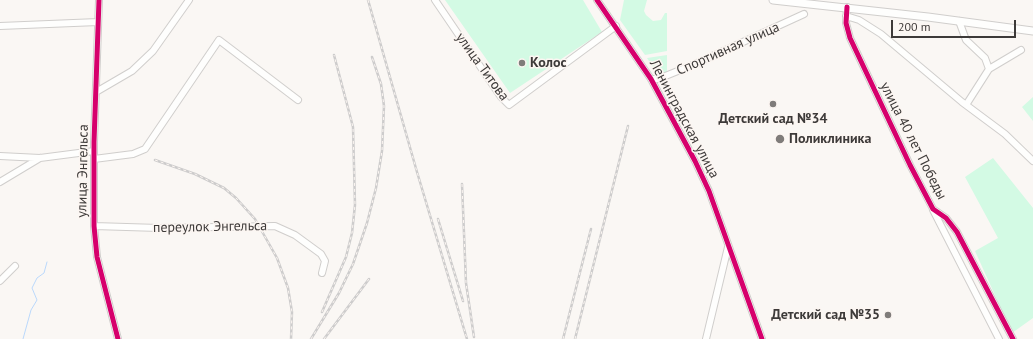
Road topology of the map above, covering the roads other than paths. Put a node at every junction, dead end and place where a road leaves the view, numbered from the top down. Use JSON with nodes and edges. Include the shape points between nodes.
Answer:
{"nodes":[{"id":1,"x":99,"y":0,"type":"edge"},
{"id":2,"x":189,"y":0,"type":"edge"},
{"id":3,"x":435,"y":0,"type":"edge"},
{"id":4,"x":597,"y":0,"type":"edge"},
{"id":5,"x":605,"y":0,"type":"edge"},
{"id":6,"x":773,"y":0,"type":"edge"},
{"id":7,"x":803,"y":0,"type":"edge"},
{"id":8,"x":829,"y":3,"type":"edge"},
{"id":9,"x":822,"y":5,"type":"junction"},
{"id":10,"x":847,"y":7,"type":"junction"},
{"id":11,"x":603,"y":9,"type":"junction"},
{"id":12,"x":804,"y":14,"type":"dead end"},
{"id":13,"x":846,"y":16,"type":"junction"},
{"id":14,"x":959,"y":21,"type":"junction"},
{"id":15,"x":98,"y":22,"type":"junction"},
{"id":16,"x":0,"y":26,"type":"edge"},
{"id":17,"x":616,"y":26,"type":"junction"},
{"id":18,"x":1033,"y":31,"type":"edge"},
{"id":19,"x":1021,"y":50,"type":"dead end"},
{"id":20,"x":989,"y":69,"type":"junction"},
{"id":21,"x":650,"y":79,"type":"junction"},
{"id":22,"x":96,"y":92,"type":"junction"},
{"id":23,"x":298,"y":100,"type":"dead end"},
{"id":24,"x":966,"y":105,"type":"junction"},
{"id":25,"x":94,"y":151,"type":"junction"},
{"id":26,"x":0,"y":156,"type":"edge"},
{"id":27,"x":40,"y":158,"type":"junction"},
{"id":28,"x":94,"y":159,"type":"junction"},
{"id":29,"x":1033,"y":161,"type":"edge"},
{"id":30,"x":0,"y":182,"type":"edge"},
{"id":31,"x":932,"y":209,"type":"junction"},
{"id":32,"x":94,"y":226,"type":"junction"},
{"id":33,"x":728,"y":247,"type":"junction"},
{"id":34,"x":15,"y":266,"type":"dead end"},
{"id":35,"x":322,"y":273,"type":"dead end"},
{"id":36,"x":0,"y":281,"type":"edge"},
{"id":37,"x":118,"y":339,"type":"edge"},
{"id":38,"x":706,"y":339,"type":"edge"},
{"id":39,"x":762,"y":339,"type":"edge"},
{"id":40,"x":999,"y":339,"type":"edge"},
{"id":41,"x":1013,"y":339,"type":"edge"}],
"edges":[{"from":1,"to":15,"type":"street","name":"улица Энгельса"},
{"from":2,"to":22,"type":"street","via":[[153,51],[132,71]]},
{"from":3,"to":17,"type":"street","name":"улица Титова","via":[[509,105]]},
{"from":4,"to":11,"type":"street","name":"Ленинградская улица"},
{"from":5,"to":11,"type":"street"},
{"from":6,"to":9,"type":"main road"},
{"from":7,"to":9,"type":"main road"},
{"from":8,"to":9,"type":"main road"},
{"from":8,"to":10,"type":"main road"},
{"from":10,"to":13,"type":"street","name":"улица 40 лет Победы"},
{"from":10,"to":14,"type":"main road"},
{"from":11,"to":17,"type":"street","name":"Ленинградская улица"},
{"from":12,"to":21,"type":"street","name":"Спортивная улица","via":[[677,72],[658,79]]},
{"from":13,"to":24,"type":"street","via":[[859,20],[881,34]]},
{"from":13,"to":31,"type":"street","name":"улица 40 лет Победы","via":[[847,30],[853,46]]},
{"from":14,"to":18,"type":"main road"},
{"from":14,"to":20,"type":"street","via":[[966,40],[985,58]]},
{"from":15,"to":16,"type":"street"},
{"from":15,"to":22,"type":"street","name":"улица Энгельса"},
{"from":17,"to":21,"type":"street","name":"Ленинградская улица"},
{"from":19,"to":20,"type":"street"},
{"from":20,"to":24,"type":"street"},
{"from":21,"to":33,"type":"street","name":"Ленинградская улица","via":[[709,191]]},
{"from":22,"to":25,"type":"street","name":"улица Энгельса"},
{"from":23,"to":28,"type":"street","via":[[219,40],[145,149],[133,154]]},
{"from":24,"to":29,"type":"street","via":[[1005,134]]},
{"from":25,"to":27,"type":"street"},
{"from":25,"to":28,"type":"street","name":"улица Энгельса"},
{"from":26,"to":27,"type":"street"},
{"from":27,"to":30,"type":"street"},
{"from":28,"to":32,"type":"street","name":"улица Энгельса"},
{"from":31,"to":40,"type":"street","name":"улица 40 лет Победы"},
{"from":31,"to":41,"type":"street","name":"улица 40 лет Победы","via":[[946,218],[957,232]]},
{"from":32,"to":35,"type":"street","name":"переулок Энгельса","via":[[275,226],[295,234],[321,254],[325,260]]},
{"from":32,"to":37,"type":"street","name":"улица Энгельса","via":[[97,257]]},
{"from":33,"to":38,"type":"street"},
{"from":33,"to":39,"type":"street","name":"Ленинградская улица"},
{"from":34,"to":36,"type":"street"}]}
